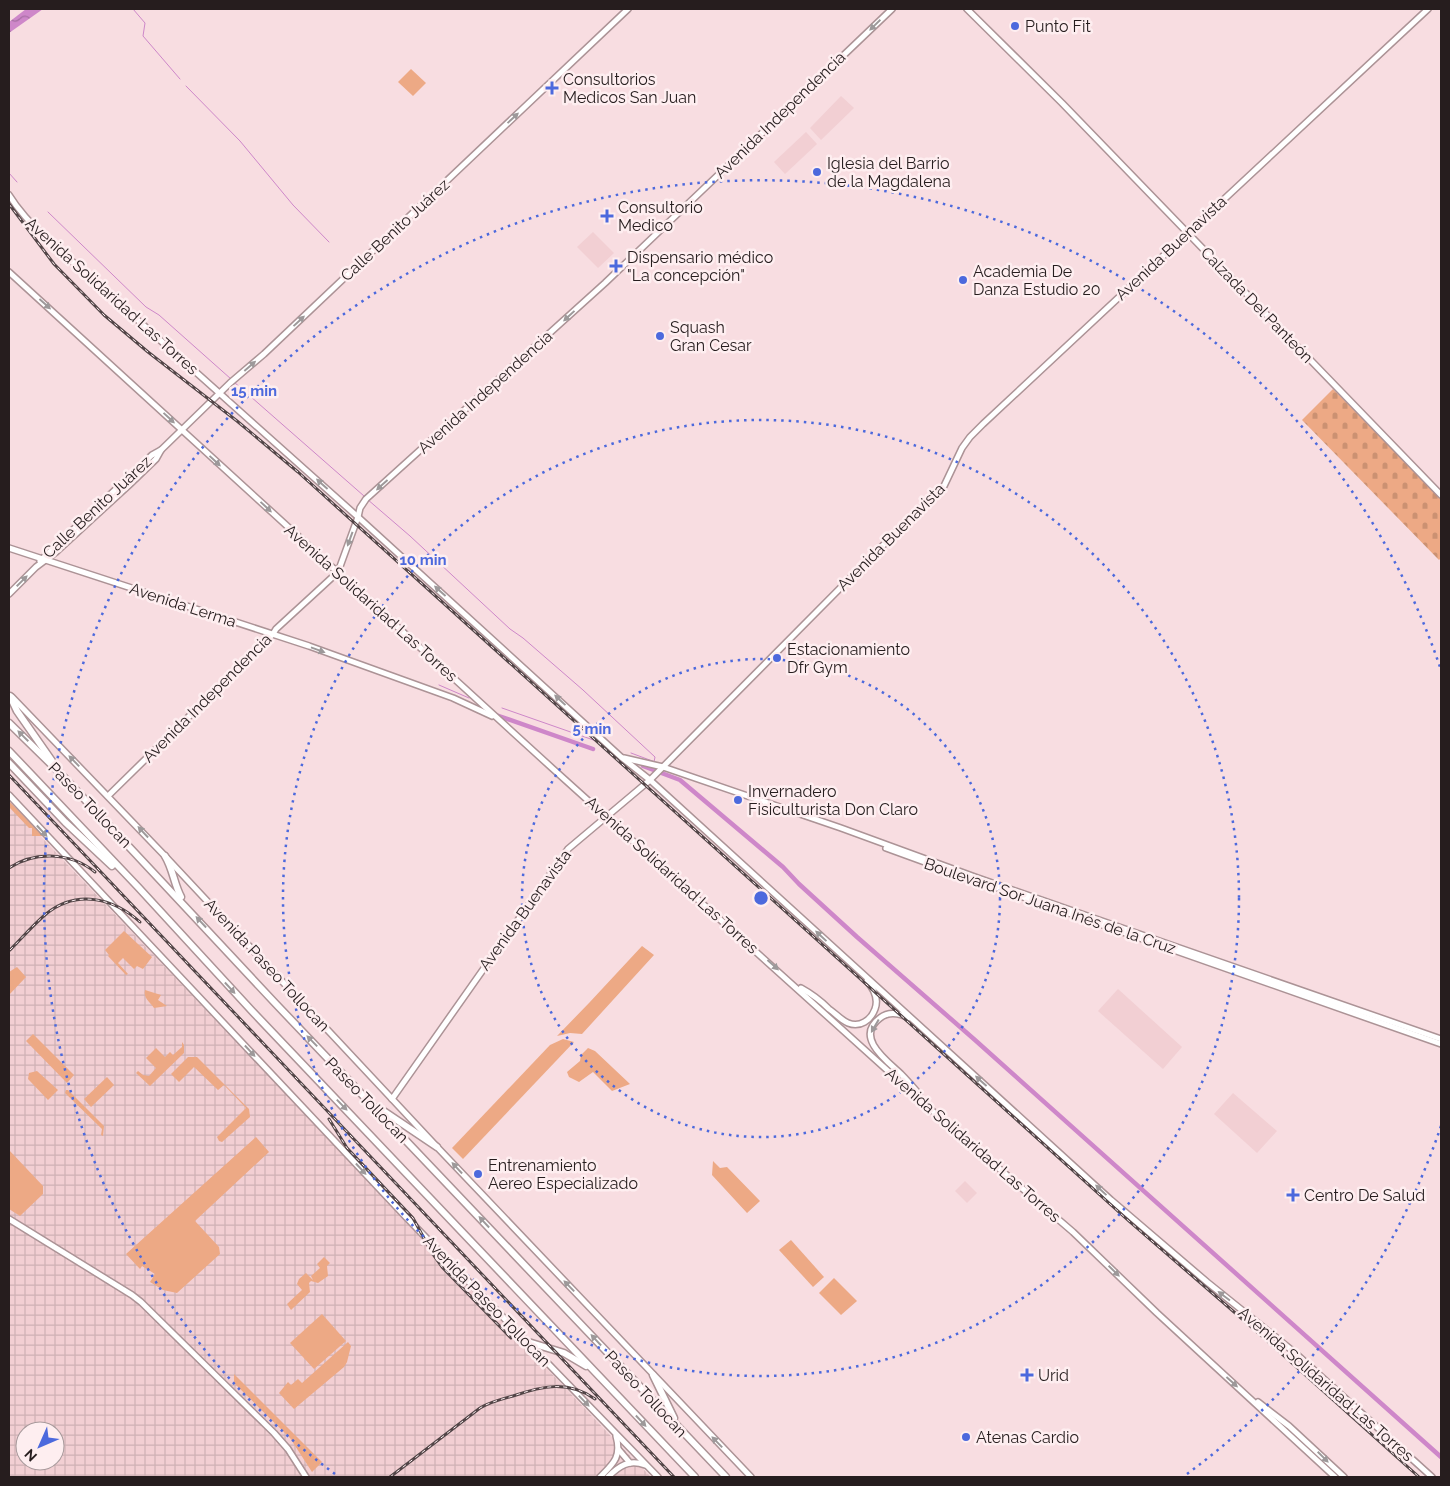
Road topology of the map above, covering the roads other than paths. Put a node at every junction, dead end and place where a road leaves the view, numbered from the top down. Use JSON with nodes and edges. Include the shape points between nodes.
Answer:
{"nodes":[{"id":1,"x":628,"y":9,"type":"edge"},
{"id":2,"x":892,"y":9,"type":"edge"},
{"id":3,"x":967,"y":9,"type":"edge"},
{"id":4,"x":1428,"y":9,"type":"edge"},
{"id":5,"x":9,"y":194,"type":"edge"},
{"id":6,"x":1187,"y":233,"type":"junction"},
{"id":7,"x":9,"y":272,"type":"edge"},
{"id":8,"x":220,"y":393,"type":"junction"},
{"id":9,"x":182,"y":430,"type":"junction"},
{"id":10,"x":1441,"y":495,"type":"edge"},
{"id":11,"x":358,"y":517,"type":"junction"},
{"id":12,"x":9,"y":548,"type":"edge"},
{"id":13,"x":44,"y":559,"type":"junction"},
{"id":14,"x":338,"y":572,"type":"junction"},
{"id":15,"x":9,"y":594,"type":"edge"},
{"id":16,"x":274,"y":633,"type":"junction"},
{"id":17,"x":10,"y":695,"type":"edge"},
{"id":18,"x":498,"y":718,"type":"junction"},
{"id":19,"x":9,"y":723,"type":"edge"},
{"id":20,"x":9,"y":751,"type":"edge"},
{"id":21,"x":621,"y":757,"type":"junction"},
{"id":22,"x":9,"y":763,"type":"edge"},
{"id":23,"x":660,"y":770,"type":"junction"},
{"id":24,"x":61,"y":774,"type":"junction"},
{"id":25,"x":650,"y":780,"type":"junction"},
{"id":26,"x":9,"y":795,"type":"edge"},
{"id":27,"x":108,"y":796,"type":"junction"},
{"id":28,"x":606,"y":816,"type":"junction"},
{"id":29,"x":165,"y":856,"type":"junction"},
{"id":30,"x":138,"y":887,"type":"junction"},
{"id":31,"x":187,"y":907,"type":"junction"},
{"id":32,"x":835,"y":949,"type":"junction"},
{"id":33,"x":792,"y":983,"type":"junction"},
{"id":34,"x":916,"y":1022,"type":"junction"},
{"id":35,"x":1441,"y":1039,"type":"edge"},
{"id":36,"x":1441,"y":1044,"type":"edge"},
{"id":37,"x":365,"y":1097,"type":"junction"},
{"id":38,"x":392,"y":1099,"type":"junction"},
{"id":39,"x":938,"y":1116,"type":"junction"},
{"id":40,"x":437,"y":1147,"type":"junction"},
{"id":41,"x":9,"y":1219,"type":"edge"},
{"id":42,"x":1275,"y":1335,"type":"junction"},
{"id":43,"x":525,"y":1341,"type":"junction"},
{"id":44,"x":596,"y":1373,"type":"junction"},
{"id":45,"x":653,"y":1375,"type":"junction"},
{"id":46,"x":1246,"y":1394,"type":"junction"},
{"id":47,"x":681,"y":1430,"type":"junction"},
{"id":48,"x":615,"y":1434,"type":"junction"},
{"id":49,"x":619,"y":1450,"type":"junction"},
{"id":50,"x":630,"y":1463,"type":"junction"},
{"id":51,"x":649,"y":1468,"type":"junction"},
{"id":52,"x":692,"y":1475,"type":"edge"},
{"id":53,"x":306,"y":1477,"type":"edge"},
{"id":54,"x":600,"y":1477,"type":"edge"},
{"id":55,"x":608,"y":1477,"type":"edge"},
{"id":56,"x":658,"y":1477,"type":"edge"},
{"id":57,"x":726,"y":1477,"type":"edge"},
{"id":58,"x":751,"y":1477,"type":"edge"},
{"id":59,"x":1335,"y":1477,"type":"edge"},
{"id":60,"x":1344,"y":1477,"type":"edge"},
{"id":61,"x":1431,"y":1477,"type":"edge"}],
"edges":[{"from":8,"to":1,"type":"main road","name":"Calle Benito Juárez","one_way":true},
{"from":2,"to":11,"type":"main road","name":"Avenida Independencia","one_way":true,"via":[[605,283],[367,498]]},
{"from":3,"to":6,"type":"main road","name":"Calzada Del Panteón"},
{"from":4,"to":6,"type":"main road","name":"Avenida Buenavista"},
{"from":5,"to":8,"type":"main road","name":"Avenida Solidaridad Las Torres","via":[[29,222]]},
{"from":6,"to":10,"type":"main road","name":"Calzada Del Panteón"},
{"from":6,"to":23,"type":"main road","name":"Avenida Buenavista","via":[[970,437],[944,486]]},
{"from":7,"to":9,"type":"main road","name":"Avenida Solidaridad Las Torres","one_way":true},
{"from":8,"to":9,"type":"main road","name":"Calle Benito Juárez"},
{"from":11,"to":8,"type":"main road","name":"Avenida Solidaridad Las Torres","one_way":true},
{"from":9,"to":13,"type":"main road","name":"Calle Benito Juárez","via":[[156,459]]},
{"from":9,"to":14,"type":"main road","name":"Avenida Solidaridad Las Torres","one_way":true},
{"from":11,"to":14,"type":"main road","name":"Avenida Independencia","one_way":true},
{"from":21,"to":11,"type":"main road","name":"Avenida Solidaridad Las Torres","one_way":true},
{"from":12,"to":13,"type":"main road","name":"Avenida Lerma"},
{"from":15,"to":13,"type":"main road","name":"Calle Benito Juárez","one_way":true},
{"from":13,"to":16,"type":"main road","name":"Avenida Lerma"},
{"from":14,"to":16,"type":"main road","name":"Avenida Independencia"},
{"from":14,"to":18,"type":"main road","name":"Avenida Solidaridad Las Torres"},
{"from":16,"to":18,"type":"main road","name":"Avenida Lerma","one_way":true,"via":[[453,698]]},
{"from":16,"to":27,"type":"main road","name":"Avenida Independencia"},
{"from":17,"to":24,"type":"highway","via":[[17,711]]},
{"from":27,"to":17,"type":"main road","name":"Avenida Paseo Tollocan","one_way":true},
{"from":18,"to":28,"type":"main road","name":"Avenida Solidaridad Las Torres"},
{"from":24,"to":19,"type":"highway","name":"Paseo Tollocan","one_way":true},
{"from":20,"to":30,"type":"highway","name":"Paseo Tollocan"},
{"from":21,"to":23,"type":"main road","name":"Boulevard Sor Juana Inés de la Cruz"},
{"from":21,"to":25,"type":"main road","name":"Avenida Solidaridad Las Torres"},
{"from":22,"to":30,"type":"highway","via":[[65,822]]},
{"from":23,"to":25,"type":"main road","name":"Avenida Buenavista"},
{"from":23,"to":35,"type":"main road","name":"Boulevard Sor Juana Inés de la Cruz","via":[[841,828]]},
{"from":23,"to":36,"type":"main road","name":"Boulevard Sor Juana Inés de la Cruz"},
{"from":24,"to":31,"type":"highway","name":"Paseo Tollocan"},
{"from":25,"to":28,"type":"main road","name":"Avenida Buenavista"},
{"from":32,"to":25,"type":"main road","name":"Avenida Solidaridad Las Torres","one_way":true},
{"from":26,"to":43,"type":"main road","name":"Avenida Paseo Tollocan","one_way":true},
{"from":29,"to":27,"type":"main road","name":"Avenida Paseo Tollocan","one_way":true},
{"from":28,"to":33,"type":"main road","name":"Avenida Solidaridad Las Torres","one_way":true},
{"from":28,"to":38,"type":"main road","name":"Avenida Buenavista","via":[[562,855]]},
{"from":29,"to":31,"type":"highway"},
{"from":29,"to":38,"type":"main road","name":"Avenida Paseo Tollocan"},
{"from":30,"to":44,"type":"highway","name":"Paseo Tollocan","one_way":true},
{"from":37,"to":31,"type":"highway","name":"Paseo Tollocan","one_way":true},
{"from":32,"to":33,"type":"main road","via":[[875,993],[876,1006],[868,1020],[848,1023]]},
{"from":32,"to":34,"type":"main road","name":"Avenida Solidaridad Las Torres"},
{"from":33,"to":39,"type":"main road","name":"Avenida Solidaridad Las Torres"},
{"from":34,"to":39,"type":"main road","one_way":true,"via":[[900,1014],[884,1015],[874,1024],[871,1040],[878,1052]]},
{"from":42,"to":34,"type":"main road","name":"Avenida Solidaridad Las Torres","one_way":true,"via":[[1206,1282],[1111,1200]]},
{"from":37,"to":40,"type":"highway"},
{"from":47,"to":37,"type":"highway","name":"Paseo Tollocan","one_way":true},
{"from":38,"to":40,"type":"main road","name":"Avenida Paseo Tollocan"},
{"from":39,"to":46,"type":"main road","name":"Avenida Solidaridad Las Torres","one_way":true,"via":[[1073,1232]]},
{"from":45,"to":40,"type":"main road","name":"Avenida Paseo Tollocan","one_way":true},
{"from":41,"to":53,"type":"main road","via":[[148,1308],[274,1433]]},
{"from":42,"to":61,"type":"main road","name":"Avenida Solidaridad Las Torres"},
{"from":42,"to":61,"type":"main road"},
{"from":43,"to":44,"type":"highway","via":[[564,1353]]},
{"from":43,"to":48,"type":"main road","name":"Avenida Paseo Tollocan","one_way":true},
{"from":44,"to":52,"type":"highway","name":"Paseo Tollocan","one_way":true},
{"from":45,"to":47,"type":"highway"},
{"from":58,"to":45,"type":"main road","name":"Avenida Paseo Tollocan","one_way":true},
{"from":46,"to":59,"type":"main road","name":"Avenida Solidaridad Las Torres"},
{"from":46,"to":60,"type":"main road","one_way":true,"via":[[1302,1436]]},
{"from":47,"to":57,"type":"highway","name":"Paseo Tollocan"},
{"from":48,"to":49,"type":"main road"},
{"from":48,"to":51,"type":"main road","name":"Avenida Paseo Tollocan"},
{"from":49,"to":50,"type":"main road"},
{"from":49,"to":54,"type":"main road","via":[[613,1463]]},
{"from":50,"to":51,"type":"main road"},
{"from":50,"to":55,"type":"main road","via":[[620,1466]]},
{"from":51,"to":56,"type":"main road","name":"Avenida Paseo Tollocan"}]}
